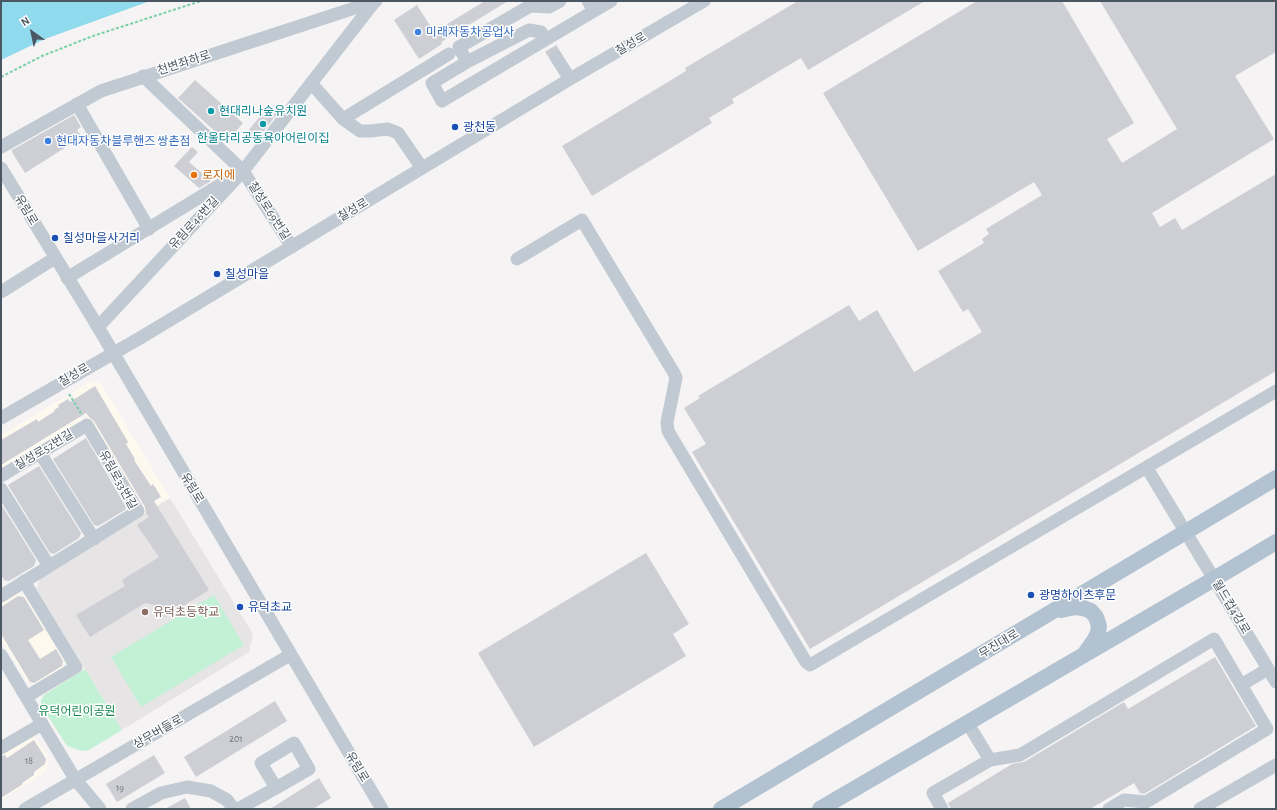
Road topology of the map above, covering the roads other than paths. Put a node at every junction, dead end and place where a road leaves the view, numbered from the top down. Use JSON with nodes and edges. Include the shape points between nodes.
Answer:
{"nodes":[{"id":1,"x":376,"y":1,"type":"edge"},
{"id":2,"x":560,"y":1,"type":"edge"},
{"id":3,"x":611,"y":1,"type":"edge"},
{"id":4,"x":702,"y":1,"type":"edge"},
{"id":5,"x":529,"y":3,"type":"edge"},
{"id":6,"x":591,"y":6,"type":"edge"},
{"id":7,"x":541,"y":32,"type":"dead end"},
{"id":8,"x":449,"y":54,"type":"dead end"},
{"id":9,"x":556,"y":57,"type":"tunnel mouth"},
{"id":10,"x":467,"y":62,"type":"junction"},
{"id":11,"x":143,"y":76,"type":"junction"},
{"id":12,"x":570,"y":79,"type":"junction"},
{"id":13,"x":311,"y":83,"type":"junction"},
{"id":14,"x":78,"y":104,"type":"junction"},
{"id":15,"x":343,"y":119,"type":"junction"},
{"id":16,"x":1,"y":147,"type":"edge"},
{"id":17,"x":1,"y":168,"type":"edge"},
{"id":18,"x":422,"y":168,"type":"junction"},
{"id":19,"x":243,"y":170,"type":"junction"},
{"id":20,"x":149,"y":229,"type":"junction"},
{"id":21,"x":292,"y":246,"type":"junction"},
{"id":22,"x":55,"y":258,"type":"junction"},
{"id":23,"x":517,"y":258,"type":"dead end"},
{"id":24,"x":67,"y":278,"type":"junction"},
{"id":25,"x":1,"y":292,"type":"edge"},
{"id":26,"x":98,"y":327,"type":"junction"},
{"id":27,"x":113,"y":354,"type":"junction"},
{"id":28,"x":1276,"y":391,"type":"edge"},
{"id":29,"x":1,"y":418,"type":"edge"},
{"id":30,"x":87,"y":425,"type":"joint"},
{"id":31,"x":40,"y":453,"type":"junction"},
{"id":32,"x":1147,"y":468,"type":"junction"},
{"id":33,"x":1,"y":476,"type":"edge"},
{"id":34,"x":1276,"y":478,"type":"edge"},
{"id":35,"x":1,"y":489,"type":"edge"},
{"id":36,"x":1186,"y":531,"type":"junction"},
{"id":37,"x":94,"y":538,"type":"junction"},
{"id":38,"x":1276,"y":542,"type":"edge"},
{"id":39,"x":49,"y":566,"type":"junction"},
{"id":40,"x":1214,"y":579,"type":"junction"},
{"id":41,"x":24,"y":581,"type":"junction"},
{"id":42,"x":2,"y":592,"type":"edge"},
{"id":43,"x":1053,"y":612,"type":"junction"},
{"id":44,"x":1,"y":655,"type":"edge"},
{"id":45,"x":290,"y":655,"type":"junction"},
{"id":46,"x":1082,"y":656,"type":"junction"},
{"id":47,"x":1268,"y":669,"type":"junction"},
{"id":48,"x":1276,"y":682,"type":"edge"},
{"id":49,"x":1241,"y":685,"type":"junction"},
{"id":50,"x":26,"y":697,"type":"junction"},
{"id":51,"x":967,"y":722,"type":"junction"},
{"id":52,"x":42,"y":724,"type":"junction"},
{"id":53,"x":1,"y":748,"type":"edge"},
{"id":54,"x":990,"y":760,"type":"junction"},
{"id":55,"x":1276,"y":765,"type":"edge"},
{"id":56,"x":75,"y":780,"type":"junction"},
{"id":57,"x":276,"y":788,"type":"dead end"},
{"id":58,"x":25,"y":809,"type":"edge"},
{"id":59,"x":100,"y":809,"type":"edge"},
{"id":60,"x":132,"y":809,"type":"edge"},
{"id":61,"x":234,"y":809,"type":"edge"},
{"id":62,"x":238,"y":809,"type":"edge"},
{"id":63,"x":382,"y":809,"type":"edge"},
{"id":64,"x":720,"y":809,"type":"edge"},
{"id":65,"x":820,"y":809,"type":"edge"},
{"id":66,"x":942,"y":809,"type":"edge"},
{"id":67,"x":1109,"y":809,"type":"edge"},
{"id":68,"x":1200,"y":809,"type":"edge"}],
"edges":[{"from":1,"to":11,"type":"street","name":"천변좌하로"},
{"from":1,"to":13,"type":"street","name":"유림로46번길"},
{"from":2,"to":5,"type":"street","via":[[549,7]]},
{"from":3,"to":6,"type":"street"},
{"from":4,"to":12,"type":"street","name":"칠성로"},
{"from":5,"to":10,"type":"street","via":[[459,47]]},
{"from":6,"to":10,"type":"street","via":[[442,101],[432,84]]},
{"from":7,"to":10,"type":"street","via":[[529,30]]},
{"from":8,"to":15,"type":"street"},
{"from":9,"to":12,"type":"street"},
{"from":11,"to":14,"type":"street","name":"천변좌하로","via":[[101,91]]},
{"from":11,"to":19,"type":"street","name":"칠성로69번길"},
{"from":12,"to":18,"type":"street","name":"칠성로"},
{"from":13,"to":15,"type":"street"},
{"from":13,"to":19,"type":"street","name":"유림로46번길"},
{"from":14,"to":16,"type":"street","name":"천변좌하로"},
{"from":14,"to":20,"type":"street"},
{"from":15,"to":18,"type":"street","via":[[360,131],[388,129],[398,133]]},
{"from":17,"to":22,"type":"street","name":"유림로"},
{"from":18,"to":21,"type":"street","name":"칠성로"},
{"from":19,"to":20,"type":"street"},
{"from":19,"to":21,"type":"street","name":"칠성로69번길"},
{"from":19,"to":26,"type":"street","name":"유림로46번길"},
{"from":20,"to":24,"type":"street"},
{"from":21,"to":27,"type":"street","name":"칠성로"},
{"from":22,"to":24,"type":"street","name":"유림로"},
{"from":22,"to":25,"type":"street"},
{"from":23,"to":32,"type":"street","via":[[582,220],[674,373],[676,378],[667,422],[668,431],[810,665]]},
{"from":24,"to":26,"type":"street","name":"유림로"},
{"from":26,"to":27,"type":"street","name":"유림로"},
{"from":27,"to":29,"type":"street","name":"칠성로"},
{"from":27,"to":45,"type":"street","name":"유림로"},
{"from":28,"to":32,"type":"street"},
{"from":30,"to":31,"type":"street","name":"칠성로52번길"},
{"from":30,"to":37,"type":"street","name":"유림로33번길","via":[[138,511]]},
{"from":31,"to":33,"type":"street","name":"칠성로52번길"},
{"from":31,"to":37,"type":"street"},
{"from":32,"to":36,"type":"street","name":"월드컵4강로"},
{"from":34,"to":36,"type":"main road","name":"무진대로"},
{"from":35,"to":39,"type":"street"},
{"from":36,"to":40,"type":"street","name":"월드컵4강로"},
{"from":36,"to":43,"type":"main road","name":"무진대로"},
{"from":37,"to":39,"type":"street","name":"유림로33번길"},
{"from":38,"to":40,"type":"main road"},
{"from":39,"to":41,"type":"street","name":"유림로33번길"},
{"from":40,"to":46,"type":"main road"},
{"from":40,"to":47,"type":"street","name":"월드컵4강로"},
{"from":41,"to":42,"type":"street","name":"유림로33번길"},
{"from":41,"to":50,"type":"street","via":[[76,667]]},
{"from":43,"to":46,"type":"main road","via":[[1075,607],[1084,608],[1096,617],[1098,634]]},
{"from":43,"to":64,"type":"main road","name":"무진대로"},
{"from":44,"to":50,"type":"street"},
{"from":45,"to":56,"type":"street","name":"상무버들로"},
{"from":45,"to":63,"type":"street","name":"유림로"},
{"from":46,"to":51,"type":"main road"},
{"from":47,"to":48,"type":"street","name":"월드컵4강로"},
{"from":47,"to":49,"type":"street"},
{"from":49,"to":54,"type":"street","via":[[1214,640],[1020,755]]},
{"from":49,"to":67,"type":"street","via":[[1267,729],[1146,802],[1124,800]]},
{"from":50,"to":52,"type":"street"},
{"from":51,"to":54,"type":"street"},
{"from":51,"to":65,"type":"main road"},
{"from":52,"to":53,"type":"street"},
{"from":52,"to":56,"type":"street"},
{"from":54,"to":66,"type":"street","via":[[933,794]]},
{"from":55,"to":68,"type":"street"},
{"from":56,"to":58,"type":"street","name":"상무버들로"},
{"from":56,"to":59,"type":"street"},
{"from":57,"to":62,"type":"street"},
{"from":60,"to":61,"type":"street","via":[[161,793],[187,786],[211,791],[227,800]]}]}
